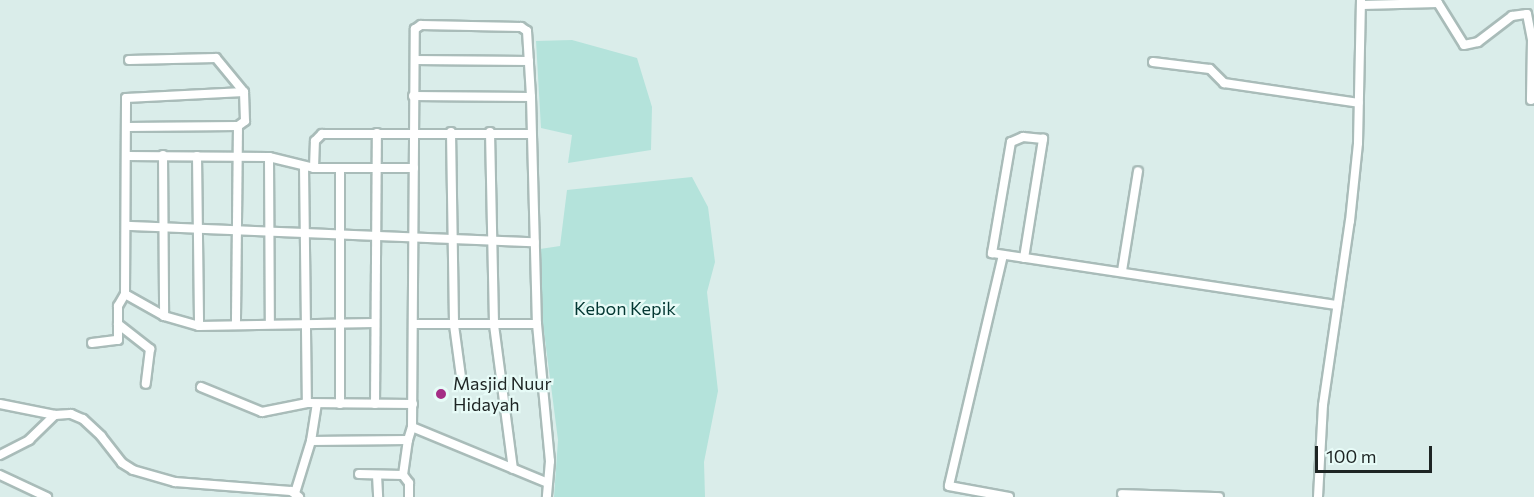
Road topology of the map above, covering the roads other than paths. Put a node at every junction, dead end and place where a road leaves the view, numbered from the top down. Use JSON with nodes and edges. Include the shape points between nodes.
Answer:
{"nodes":[{"id":1,"x":1361,"y":2,"type":"edge"},
{"id":2,"x":1531,"y":14,"type":"edge"},
{"id":3,"x":129,"y":60,"type":"dead end"},
{"id":4,"x":415,"y":60,"type":"junction"},
{"id":5,"x":529,"y":61,"type":"junction"},
{"id":6,"x":1153,"y":62,"type":"dead end"},
{"id":7,"x":244,"y":92,"type":"junction"},
{"id":8,"x":413,"y":96,"type":"junction"},
{"id":9,"x":531,"y":97,"type":"junction"},
{"id":10,"x":1531,"y":100,"type":"dead end"},
{"id":11,"x":1359,"y":103,"type":"junction"},
{"id":12,"x":237,"y":126,"type":"junction"},
{"id":13,"x":127,"y":127,"type":"junction"},
{"id":14,"x":414,"y":132,"type":"junction"},
{"id":15,"x":451,"y":132,"type":"junction"},
{"id":16,"x":490,"y":132,"type":"junction"},
{"id":17,"x":376,"y":133,"type":"junction"},
{"id":18,"x":531,"y":134,"type":"junction"},
{"id":19,"x":126,"y":156,"type":"junction"},
{"id":20,"x":163,"y":156,"type":"junction"},
{"id":21,"x":197,"y":156,"type":"junction"},
{"id":22,"x":238,"y":156,"type":"junction"},
{"id":23,"x":269,"y":157,"type":"junction"},
{"id":24,"x":304,"y":166,"type":"junction"},
{"id":25,"x":314,"y":168,"type":"junction"},
{"id":26,"x":414,"y":168,"type":"junction"},
{"id":27,"x":340,"y":169,"type":"junction"},
{"id":28,"x":376,"y":169,"type":"junction"},
{"id":29,"x":1138,"y":171,"type":"dead end"},
{"id":30,"x":129,"y":226,"type":"junction"},
{"id":31,"x":164,"y":227,"type":"junction"},
{"id":32,"x":199,"y":227,"type":"junction"},
{"id":33,"x":236,"y":228,"type":"junction"},
{"id":34,"x":268,"y":231,"type":"junction"},
{"id":35,"x":303,"y":236,"type":"junction"},
{"id":36,"x":340,"y":236,"type":"junction"},
{"id":37,"x":377,"y":237,"type":"junction"},
{"id":38,"x":413,"y":239,"type":"junction"},
{"id":39,"x":454,"y":241,"type":"junction"},
{"id":40,"x":494,"y":242,"type":"junction"},
{"id":41,"x":535,"y":242,"type":"junction"},
{"id":42,"x":1003,"y":255,"type":"junction"},
{"id":43,"x":1024,"y":258,"type":"junction"},
{"id":44,"x":1122,"y":271,"type":"junction"},
{"id":45,"x":125,"y":294,"type":"junction"},
{"id":46,"x":1337,"y":305,"type":"junction"},
{"id":47,"x":164,"y":316,"type":"junction"},
{"id":48,"x":270,"y":323,"type":"junction"},
{"id":49,"x":304,"y":323,"type":"junction"},
{"id":50,"x":375,"y":323,"type":"junction"},
{"id":51,"x":118,"y":324,"type":"junction"},
{"id":52,"x":236,"y":324,"type":"junction"},
{"id":53,"x":340,"y":324,"type":"junction"},
{"id":54,"x":413,"y":324,"type":"junction"},
{"id":55,"x":537,"y":324,"type":"junction"},
{"id":56,"x":454,"y":325,"type":"junction"},
{"id":57,"x":494,"y":325,"type":"junction"},
{"id":58,"x":199,"y":326,"type":"junction"},
{"id":59,"x":92,"y":343,"type":"dead end"},
{"id":60,"x":461,"y":376,"type":"dead end"},
{"id":61,"x":146,"y":384,"type":"dead end"},
{"id":62,"x":201,"y":387,"type":"dead end"},
{"id":63,"x":307,"y":403,"type":"junction"},
{"id":64,"x":0,"y":404,"type":"edge"},
{"id":65,"x":375,"y":404,"type":"junction"},
{"id":66,"x":413,"y":404,"type":"junction"},
{"id":67,"x":317,"y":405,"type":"junction"},
{"id":68,"x":340,"y":405,"type":"junction"},
{"id":69,"x":55,"y":415,"type":"junction"},
{"id":70,"x":412,"y":428,"type":"junction"},
{"id":71,"x":408,"y":440,"type":"junction"},
{"id":72,"x":311,"y":441,"type":"junction"},
{"id":73,"x":0,"y":455,"type":"edge"},
{"id":74,"x":513,"y":469,"type":"junction"},
{"id":75,"x":359,"y":474,"type":"dead end"},
{"id":76,"x":0,"y":475,"type":"edge"},
{"id":77,"x":377,"y":475,"type":"junction"},
{"id":78,"x":403,"y":475,"type":"junction"},
{"id":79,"x":548,"y":483,"type":"junction"},
{"id":80,"x":1122,"y":494,"type":"dead end"},
{"id":81,"x":297,"y":495,"type":"edge"},
{"id":82,"x":47,"y":497,"type":"edge"},
{"id":83,"x":378,"y":497,"type":"edge"},
{"id":84,"x":409,"y":497,"type":"edge"},
{"id":85,"x":547,"y":497,"type":"edge"},
{"id":86,"x":1009,"y":497,"type":"edge"},
{"id":87,"x":1219,"y":497,"type":"edge"},
{"id":88,"x":1318,"y":497,"type":"edge"}],
"edges":[{"from":1,"to":2,"type":"street","via":[[1438,3],[1464,45],[1478,42],[1512,16]]},
{"from":1,"to":11,"type":"street"},
{"from":2,"to":10,"type":"street"},
{"from":3,"to":7,"type":"street","via":[[216,58]]},
{"from":4,"to":5,"type":"street"},
{"from":4,"to":5,"type":"street","via":[[415,29],[421,25],[521,27],[527,31]]},
{"from":4,"to":8,"type":"street"},
{"from":5,"to":9,"type":"street"},
{"from":6,"to":11,"type":"street","via":[[1210,69],[1224,83]]},
{"from":7,"to":12,"type":"street","via":[[245,121]]},
{"from":7,"to":13,"type":"street","via":[[134,95],[125,101]]},
{"from":8,"to":9,"type":"street"},
{"from":8,"to":14,"type":"street"},
{"from":9,"to":18,"type":"street"},
{"from":11,"to":46,"type":"street","via":[[1350,221]]},
{"from":12,"to":13,"type":"street"},
{"from":12,"to":22,"type":"street"},
{"from":13,"to":19,"type":"street"},
{"from":14,"to":15,"type":"street"},
{"from":14,"to":17,"type":"street"},
{"from":14,"to":26,"type":"street"},
{"from":15,"to":16,"type":"street"},
{"from":15,"to":39,"type":"street"},
{"from":16,"to":18,"type":"street"},
{"from":16,"to":40,"type":"street"},
{"from":17,"to":25,"type":"street","via":[[318,135]]},
{"from":17,"to":28,"type":"street"},
{"from":18,"to":41,"type":"street"},
{"from":19,"to":20,"type":"street"},
{"from":19,"to":30,"type":"street"},
{"from":20,"to":21,"type":"street"},
{"from":20,"to":31,"type":"street"},
{"from":21,"to":22,"type":"street"},
{"from":21,"to":32,"type":"street"},
{"from":22,"to":23,"type":"street"},
{"from":22,"to":33,"type":"street"},
{"from":23,"to":24,"type":"street"},
{"from":23,"to":34,"type":"street"},
{"from":24,"to":25,"type":"street"},
{"from":24,"to":35,"type":"street"},
{"from":25,"to":27,"type":"street"},
{"from":26,"to":28,"type":"street"},
{"from":26,"to":38,"type":"street"},
{"from":27,"to":28,"type":"street"},
{"from":27,"to":36,"type":"street"},
{"from":28,"to":37,"type":"street"},
{"from":29,"to":44,"type":"street"},
{"from":30,"to":31,"type":"street"},
{"from":30,"to":45,"type":"street"},
{"from":31,"to":32,"type":"street"},
{"from":31,"to":47,"type":"street"},
{"from":32,"to":33,"type":"street"},
{"from":32,"to":58,"type":"street"},
{"from":33,"to":34,"type":"street"},
{"from":33,"to":52,"type":"street"},
{"from":34,"to":35,"type":"street"},
{"from":34,"to":48,"type":"street"},
{"from":35,"to":36,"type":"street"},
{"from":35,"to":49,"type":"street"},
{"from":36,"to":37,"type":"street"},
{"from":36,"to":53,"type":"street"},
{"from":37,"to":38,"type":"street"},
{"from":37,"to":50,"type":"street"},
{"from":38,"to":39,"type":"street"},
{"from":38,"to":54,"type":"street"},
{"from":39,"to":40,"type":"street"},
{"from":39,"to":56,"type":"street"},
{"from":40,"to":41,"type":"street"},
{"from":40,"to":57,"type":"street"},
{"from":41,"to":55,"type":"street"},
{"from":42,"to":43,"type":"street"},
{"from":42,"to":43,"type":"street","via":[[992,254],[1011,142],[1023,137],[1043,139]]},
{"from":42,"to":86,"type":"street","via":[[949,486]]},
{"from":43,"to":44,"type":"street"},
{"from":44,"to":46,"type":"street"},
{"from":45,"to":47,"type":"street"},
{"from":45,"to":51,"type":"street","via":[[118,306]]},
{"from":46,"to":88,"type":"street","via":[[1323,405]]},
{"from":47,"to":58,"type":"street"},
{"from":48,"to":49,"type":"street"},
{"from":48,"to":52,"type":"street"},
{"from":49,"to":53,"type":"street"},
{"from":49,"to":63,"type":"street"},
{"from":50,"to":53,"type":"street"},
{"from":50,"to":65,"type":"street"},
{"from":51,"to":59,"type":"street","via":[[118,340],[114,343]]},
{"from":51,"to":61,"type":"street","via":[[150,349]]},
{"from":52,"to":58,"type":"street"},
{"from":53,"to":68,"type":"street"},
{"from":54,"to":56,"type":"street"},
{"from":54,"to":66,"type":"street"},
{"from":55,"to":57,"type":"street"},
{"from":55,"to":79,"type":"street","via":[[550,461]]},
{"from":56,"to":57,"type":"street"},
{"from":56,"to":60,"type":"street"},
{"from":57,"to":74,"type":"street"},
{"from":62,"to":63,"type":"street","via":[[262,412]]},
{"from":63,"to":67,"type":"street"},
{"from":64,"to":69,"type":"street"},
{"from":65,"to":66,"type":"street"},
{"from":65,"to":68,"type":"street"},
{"from":66,"to":70,"type":"street"},
{"from":67,"to":68,"type":"street"},
{"from":67,"to":72,"type":"street"},
{"from":69,"to":73,"type":"street","via":[[29,440]]},
{"from":69,"to":81,"type":"street","via":[[71,414],[82,419],[122,464],[133,470],[175,482]]},
{"from":70,"to":71,"type":"street"},
{"from":70,"to":74,"type":"street"},
{"from":71,"to":72,"type":"street"},
{"from":71,"to":78,"type":"street"},
{"from":72,"to":81,"type":"street"},
{"from":74,"to":79,"type":"street"},
{"from":75,"to":77,"type":"street"},
{"from":76,"to":82,"type":"street"},
{"from":77,"to":78,"type":"street"},
{"from":77,"to":83,"type":"street"},
{"from":78,"to":84,"type":"street","via":[[409,483]]},
{"from":79,"to":85,"type":"street"},
{"from":80,"to":87,"type":"street"}]}
